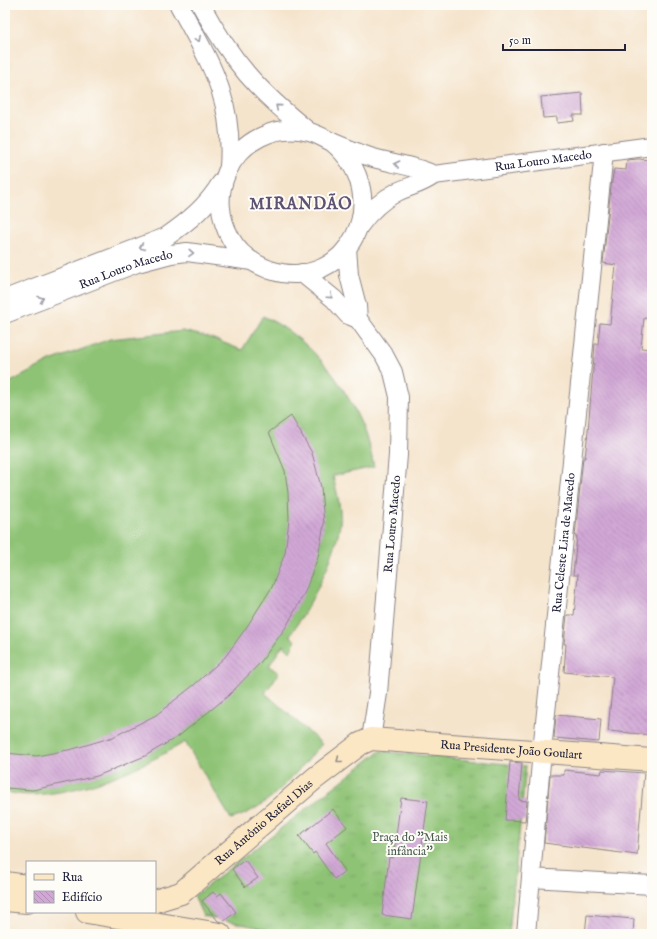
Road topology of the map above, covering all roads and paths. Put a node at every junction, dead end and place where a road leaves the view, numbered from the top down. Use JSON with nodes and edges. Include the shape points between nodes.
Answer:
{"nodes":[{"id":1,"x":180,"y":5,"type":"edge"},
{"id":2,"x":201,"y":5,"type":"edge"},
{"id":3,"x":308,"y":132,"type":"junction"},
{"id":4,"x":332,"y":142,"type":"junction"},
{"id":5,"x":652,"y":146,"type":"edge"},
{"id":6,"x":604,"y":152,"type":"junction"},
{"id":7,"x":227,"y":173,"type":"junction"},
{"id":8,"x":434,"y":175,"type":"junction"},
{"id":9,"x":360,"y":225,"type":"junction"},
{"id":10,"x":347,"y":248,"type":"junction"},
{"id":11,"x":252,"y":261,"type":"junction"},
{"id":12,"x":302,"y":273,"type":"junction"},
{"id":13,"x":5,"y":299,"type":"edge"},
{"id":14,"x":5,"y":314,"type":"edge"},
{"id":15,"x":358,"y":319,"type":"junction"},
{"id":16,"x":371,"y":739,"type":"junction"},
{"id":17,"x":542,"y":752,"type":"junction"},
{"id":18,"x":652,"y":760,"type":"edge"},
{"id":19,"x":531,"y":878,"type":"junction"},
{"id":20,"x":652,"y":885,"type":"edge"},
{"id":21,"x":180,"y":893,"type":"junction"},
{"id":22,"x":156,"y":901,"type":"edge"},
{"id":23,"x":91,"y":913,"type":"edge"},
{"id":24,"x":187,"y":928,"type":"junction"},
{"id":25,"x":161,"y":929,"type":"edge"},
{"id":26,"x":220,"y":934,"type":"edge"},
{"id":27,"x":526,"y":934,"type":"edge"}],
"edges":[{"from":1,"to":7,"type":"street","one_way":true,"via":[[215,72],[222,92],[230,130]]},
{"from":3,"to":2,"type":"street","one_way":true,"via":[[249,79],[228,52]]},
{"from":3,"to":4,"type":"street"},
{"from":3,"to":7,"type":"street","via":[[282,130],[257,139],[237,156]]},
{"from":8,"to":4,"type":"street","one_way":true,"via":[[419,168],[375,158]]},
{"from":4,"to":9,"type":"street","via":[[343,151],[358,173],[364,198]]},
{"from":5,"to":6,"type":"street","name":"Rua Louro Macedo"},
{"from":6,"to":8,"type":"street","name":"Rua Louro Macedo"},
{"from":6,"to":17,"type":"street","name":"Rua Celeste Lira de Macedo"},
{"from":7,"to":11,"type":"street","via":[[221,192],[222,218],[233,242]]},
{"from":7,"to":13,"type":"street","name":"Rua Louro Macedo","one_way":true,"via":[[210,200],[190,221],[166,237]]},
{"from":8,"to":9,"type":"street","name":"Rua Louro Macedo","via":[[422,184],[398,191],[368,214]]},
{"from":9,"to":10,"type":"street"},
{"from":10,"to":12,"type":"street","via":[[327,265]]},
{"from":10,"to":15,"type":"street","name":"Rua Louro Macedo","via":[[349,275]]},
{"from":11,"to":12,"type":"street","via":[[276,272]]},
{"from":14,"to":11,"type":"street","name":"Rua Louro Macedo","one_way":true,"via":[[137,263],[171,254],[188,252]]},
{"from":12,"to":15,"type":"street","name":"Rua Louro Macedo","one_way":true,"via":[[334,299],[348,315]]},
{"from":15,"to":16,"type":"street","name":"Rua Louro Macedo","via":[[393,372],[399,397],[398,455],[378,693]]},
{"from":16,"to":17,"type":"street","name":"Rua Presidente João Goulart"},
{"from":16,"to":21,"type":"street","name":"Rua Antônio Rafael Dias","one_way":true,"via":[[360,744],[314,779]]},
{"from":17,"to":18,"type":"street","name":"Rua Presidente João Goulart"},
{"from":17,"to":19,"type":"street","name":"Rua Celeste Lira de Macedo"},
{"from":19,"to":20,"type":"street"},
{"from":19,"to":27,"type":"street","name":"Rua Celeste Lira de Macedo"},
{"from":21,"to":22,"type":"street","name":"Rua Antônio Rafael Dias"},
{"from":21,"to":24,"type":"street","via":[[174,911]]},
{"from":23,"to":25,"type":"street"},
{"from":24,"to":25,"type":"street"},
{"from":24,"to":26,"type":"street"}]}
